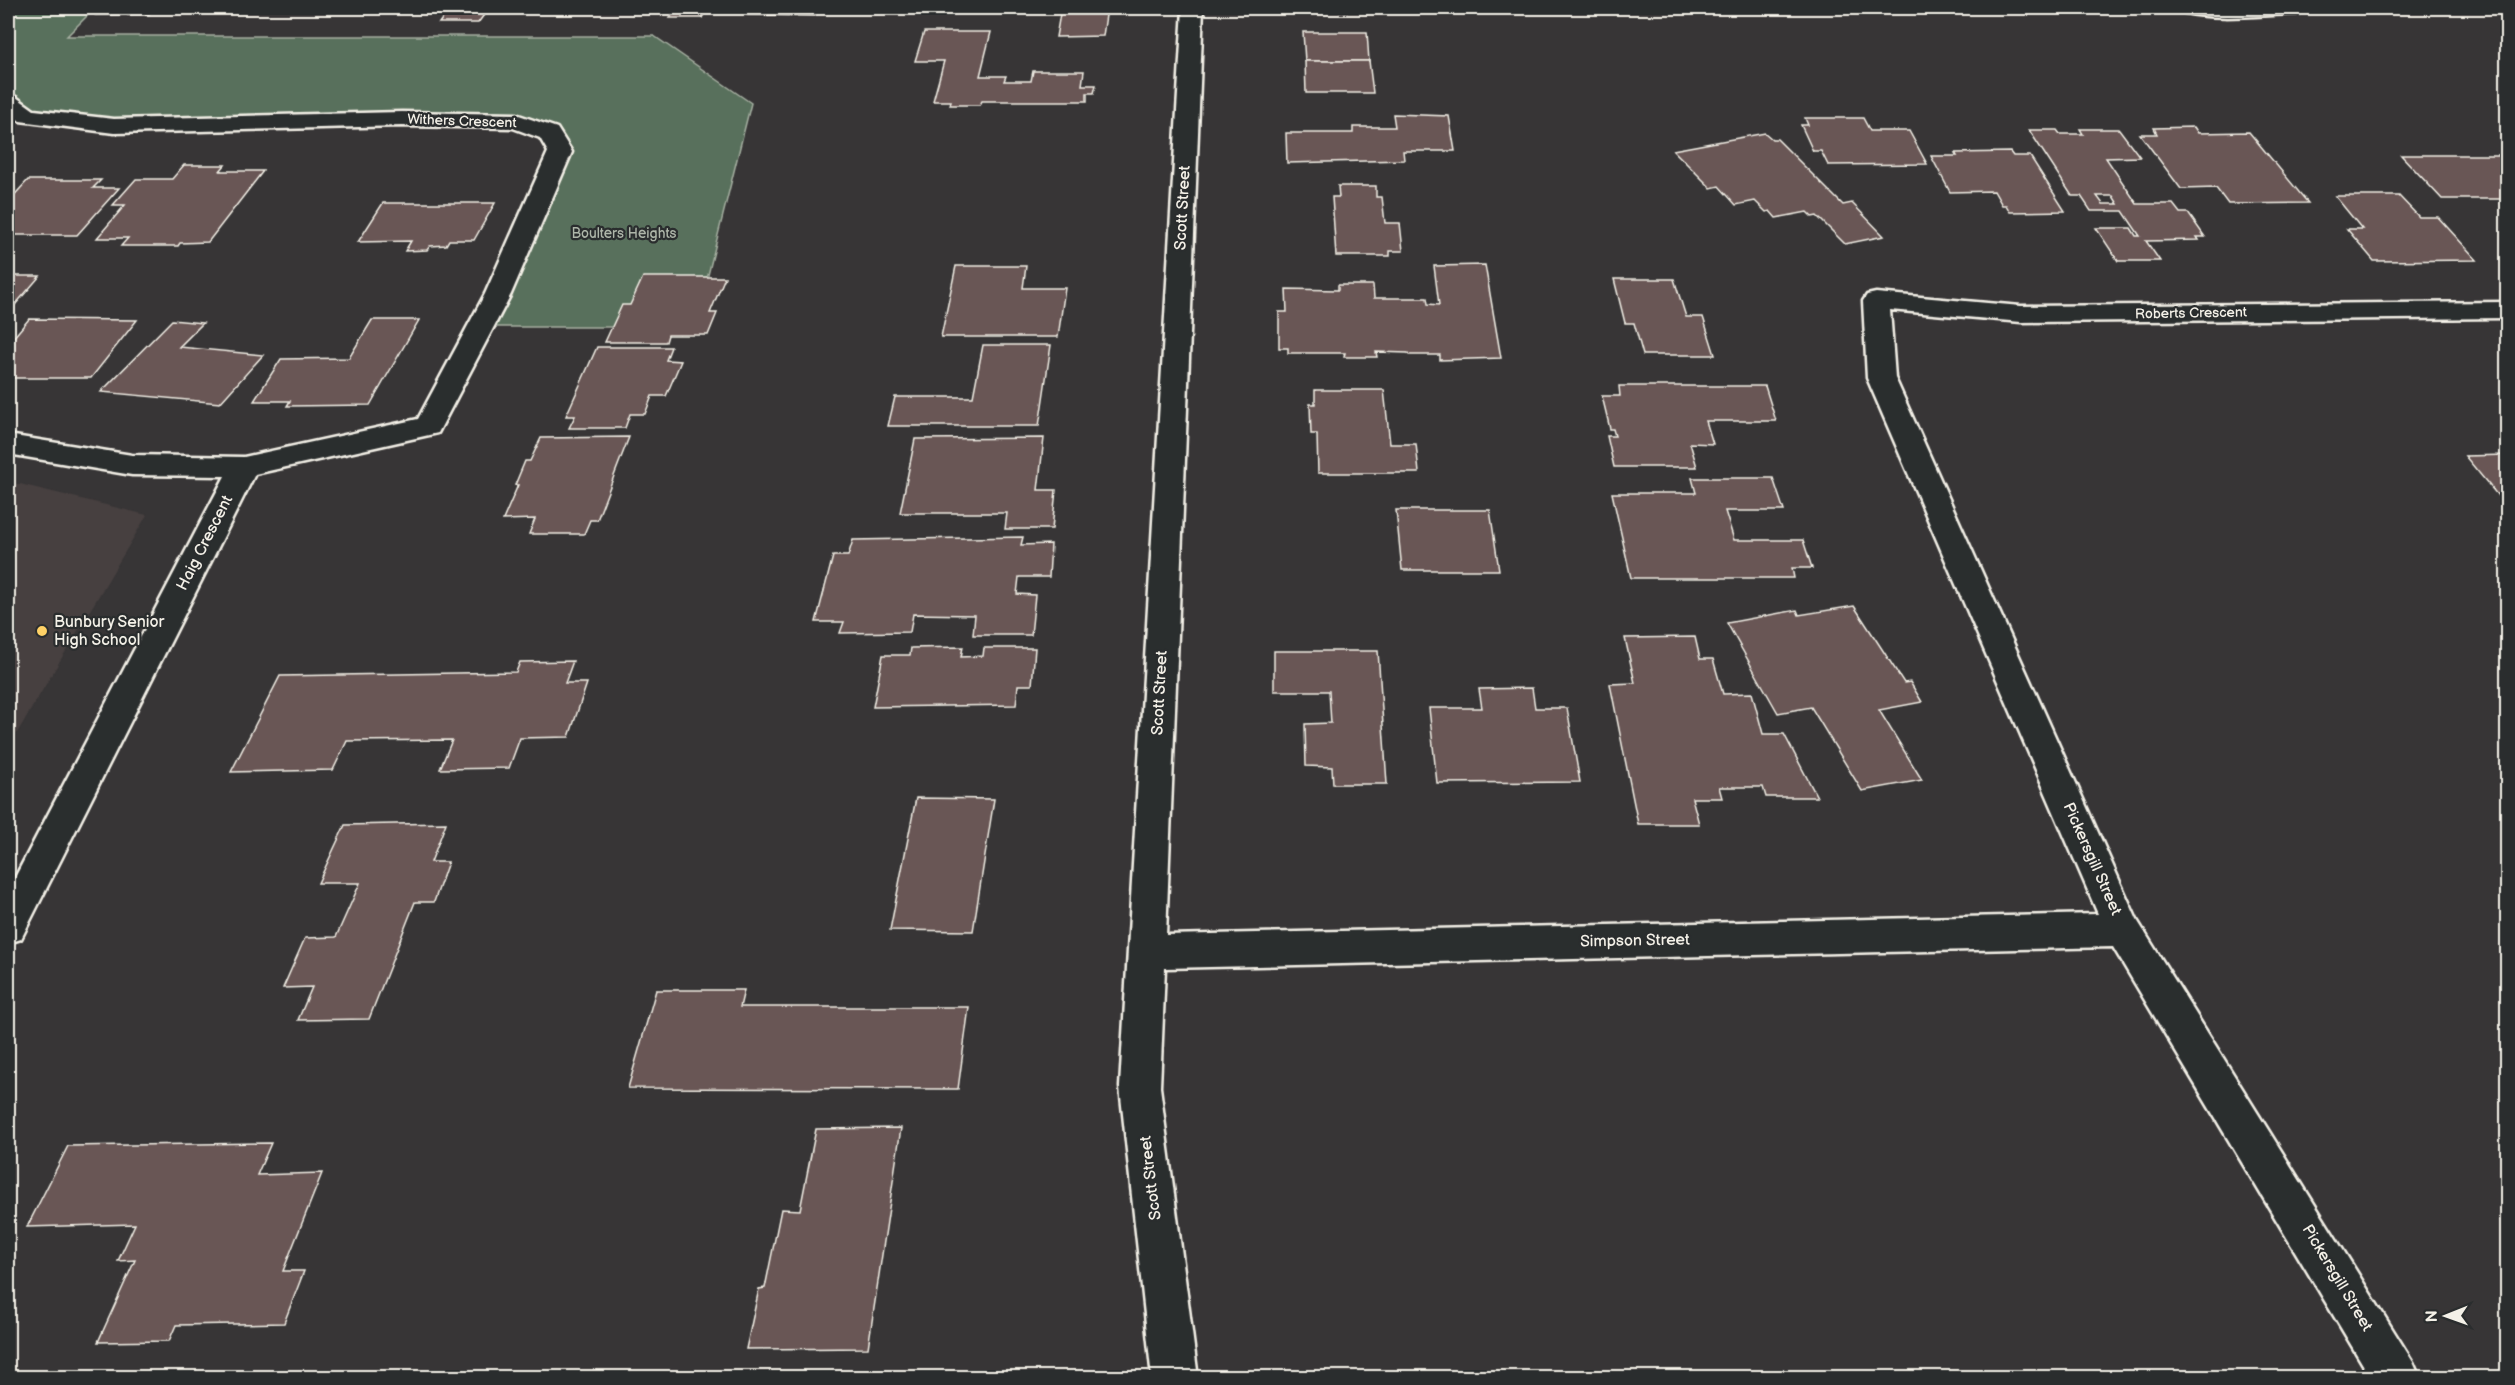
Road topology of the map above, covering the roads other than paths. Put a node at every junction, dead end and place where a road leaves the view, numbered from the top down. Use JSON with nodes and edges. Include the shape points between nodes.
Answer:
{"nodes":[{"id":1,"x":1193,"y":8,"type":"edge"},
{"id":2,"x":2188,"y":8,"type":"edge"},
{"id":3,"x":2296,"y":8,"type":"edge"},
{"id":4,"x":8,"y":102,"type":"edge"},
{"id":5,"x":1876,"y":301,"type":"joint"},
{"id":6,"x":2508,"y":310,"type":"edge"},
{"id":7,"x":8,"y":444,"type":"edge"},
{"id":8,"x":244,"y":467,"type":"junction"},
{"id":9,"x":8,"y":927,"type":"edge"},
{"id":10,"x":2123,"y":930,"type":"junction"},
{"id":11,"x":1147,"y":952,"type":"junction"},
{"id":12,"x":1175,"y":1377,"type":"edge"},
{"id":13,"x":2397,"y":1377,"type":"edge"}],
"edges":[{"from":1,"to":11,"type":"street","name":"Scott Street"},
{"from":2,"to":3,"type":"street"},
{"from":4,"to":8,"type":"street","name":"Withers Crescent","via":[[28,116],[114,126],[414,119],[516,121],[549,133],[560,152],[498,294],[428,426]]},
{"from":5,"to":6,"type":"street","name":"Roberts Crescent","via":[[2021,314]]},
{"from":5,"to":10,"type":"street","name":"Pickersgill Street","via":[[1881,378]]},
{"from":7,"to":8,"type":"street","via":[[132,465]]},
{"from":8,"to":9,"type":"street","name":"Haig Crescent"},
{"from":10,"to":11,"type":"street","name":"Simpson Street"},
{"from":10,"to":13,"type":"street","name":"Pickersgill Street"},
{"from":11,"to":12,"type":"street","name":"Scott Street","via":[[1140,1087]]}]}
